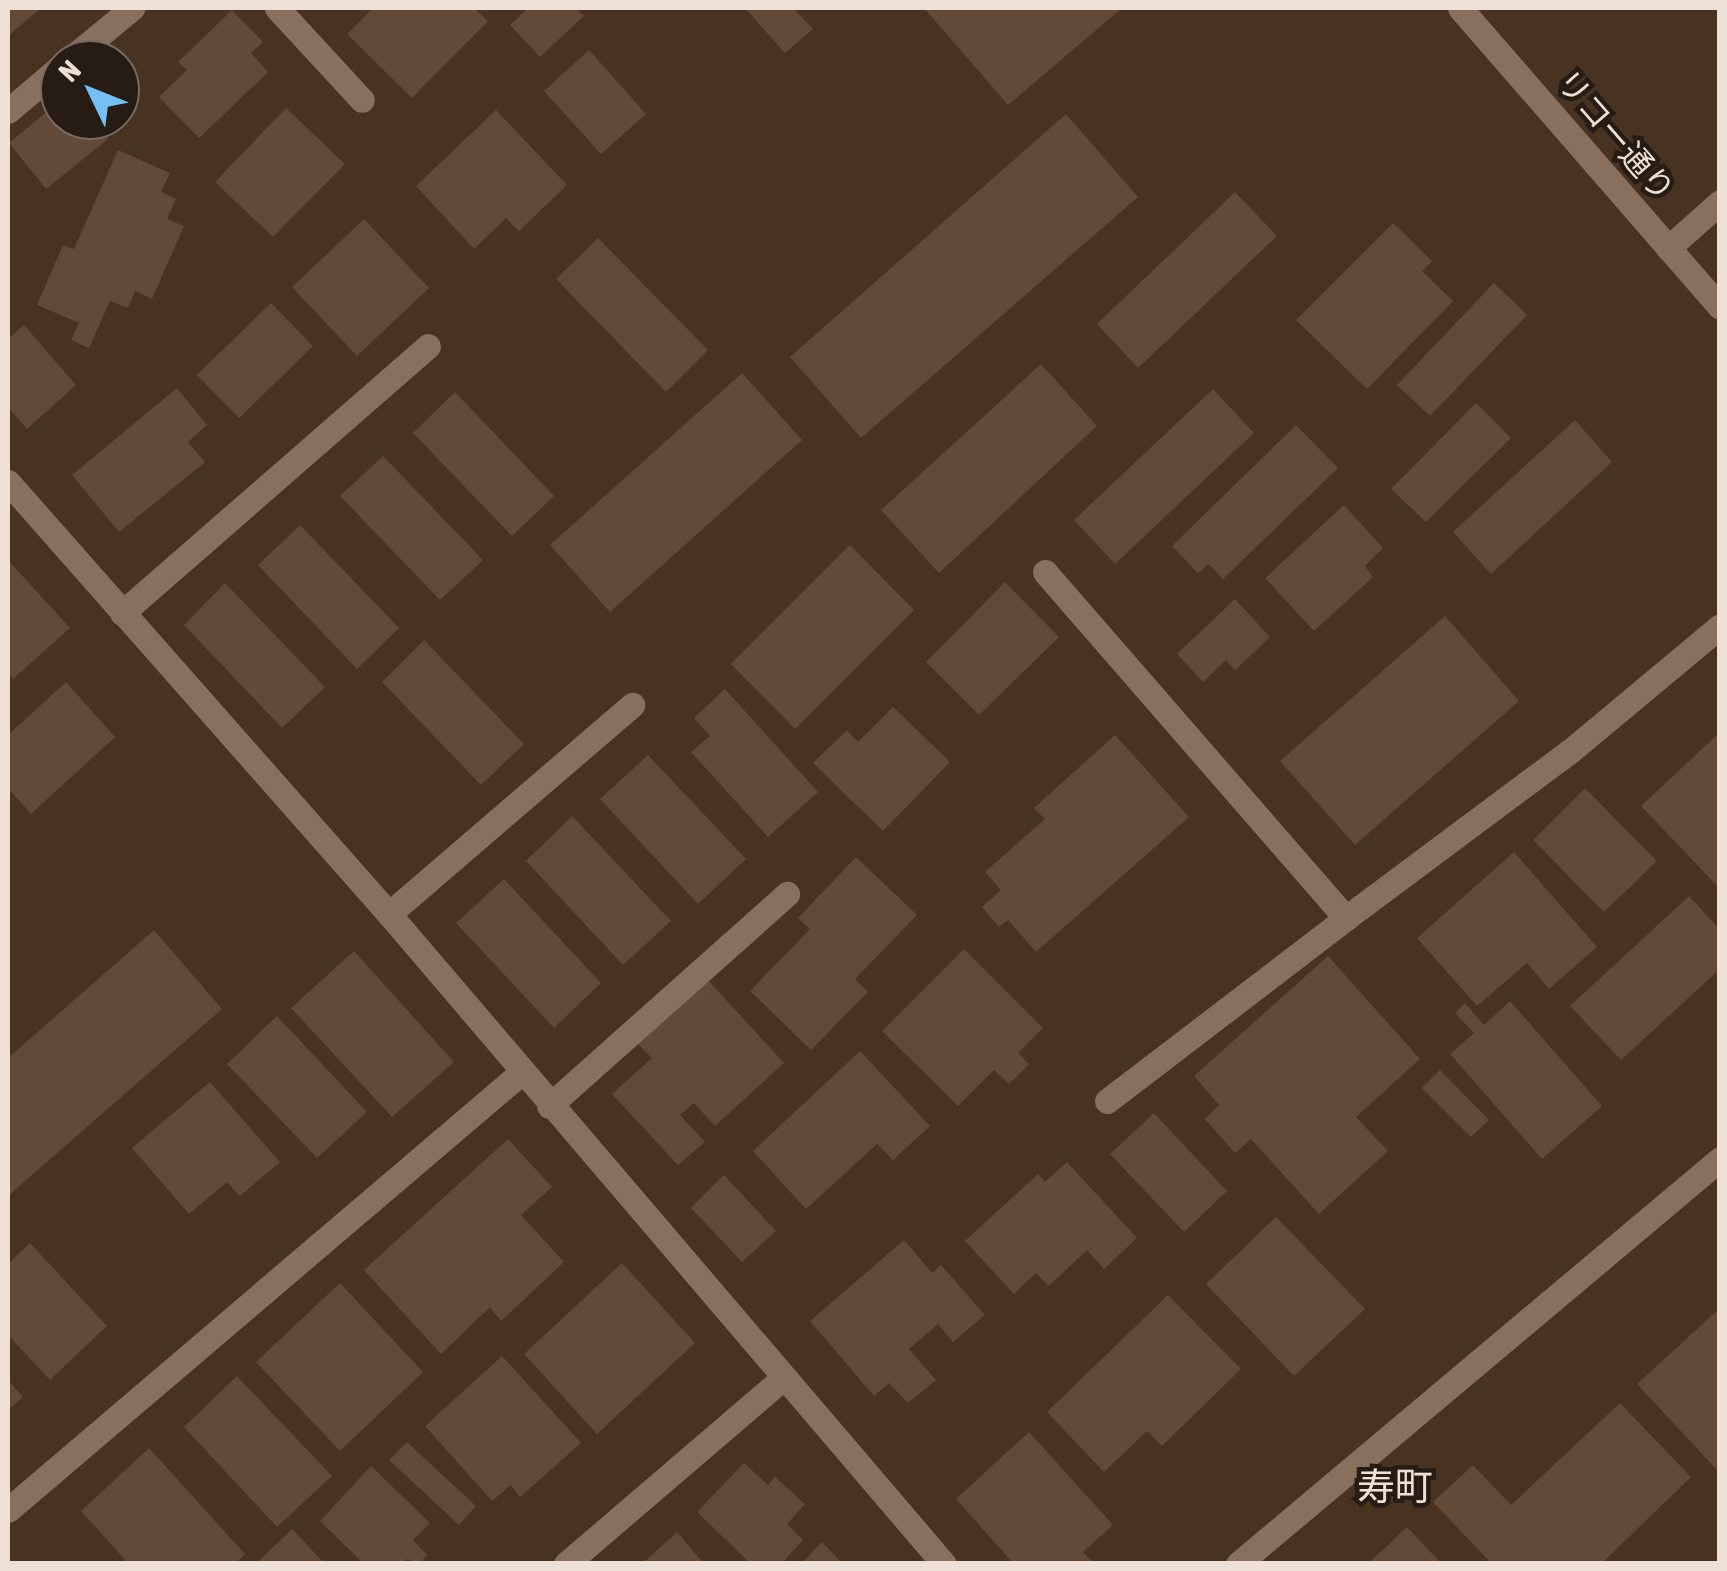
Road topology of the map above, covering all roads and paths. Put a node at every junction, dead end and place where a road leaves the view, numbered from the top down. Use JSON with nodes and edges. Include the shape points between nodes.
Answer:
{"nodes":[{"id":1,"x":132,"y":8,"type":"edge"},
{"id":2,"x":276,"y":8,"type":"edge"},
{"id":3,"x":1460,"y":8,"type":"edge"},
{"id":4,"x":93,"y":40,"type":"edge"},
{"id":5,"x":40,"y":85,"type":"edge"},
{"id":6,"x":362,"y":100,"type":"dead end"},
{"id":7,"x":8,"y":111,"type":"edge"},
{"id":8,"x":1720,"y":202,"type":"edge"},
{"id":9,"x":1668,"y":248,"type":"junction"},
{"id":10,"x":1720,"y":307,"type":"edge"},
{"id":11,"x":428,"y":346,"type":"dead end"},
{"id":12,"x":8,"y":482,"type":"edge"},
{"id":13,"x":1045,"y":572,"type":"dead end"},
{"id":14,"x":122,"y":613,"type":"junction"},
{"id":15,"x":1720,"y":626,"type":"edge"},
{"id":16,"x":632,"y":705,"type":"dead end"},
{"id":17,"x":787,"y":894,"type":"dead end"},
{"id":18,"x":389,"y":914,"type":"junction"},
{"id":19,"x":1346,"y":918,"type":"junction"},
{"id":20,"x":522,"y":1072,"type":"junction"},
{"id":21,"x":1107,"y":1101,"type":"dead end"},
{"id":22,"x":549,"y":1106,"type":"junction"},
{"id":23,"x":1720,"y":1159,"type":"edge"},
{"id":24,"x":784,"y":1378,"type":"junction"},
{"id":25,"x":8,"y":1510,"type":"edge"},
{"id":26,"x":566,"y":1564,"type":"edge"},
{"id":27,"x":944,"y":1564,"type":"edge"},
{"id":28,"x":1238,"y":1564,"type":"edge"}],
"edges":[{"from":1,"to":4,"type":"street"},
{"from":2,"to":6,"type":"street"},
{"from":3,"to":9,"type":"street","name":"リコー通り"},
{"from":5,"to":7,"type":"street"},
{"from":8,"to":9,"type":"street"},
{"from":9,"to":10,"type":"street","name":"リコー通り"},
{"from":11,"to":14,"type":"street"},
{"from":12,"to":14,"type":"street"},
{"from":13,"to":19,"type":"street"},
{"from":14,"to":18,"type":"street"},
{"from":15,"to":19,"type":"street","via":[[1568,752]]},
{"from":16,"to":18,"type":"street"},
{"from":17,"to":22,"type":"street"},
{"from":18,"to":20,"type":"street"},
{"from":19,"to":21,"type":"street"},
{"from":20,"to":22,"type":"street"},
{"from":20,"to":25,"type":"street"},
{"from":22,"to":24,"type":"street"},
{"from":23,"to":28,"type":"street"},
{"from":24,"to":26,"type":"street"},
{"from":24,"to":27,"type":"street"}]}
